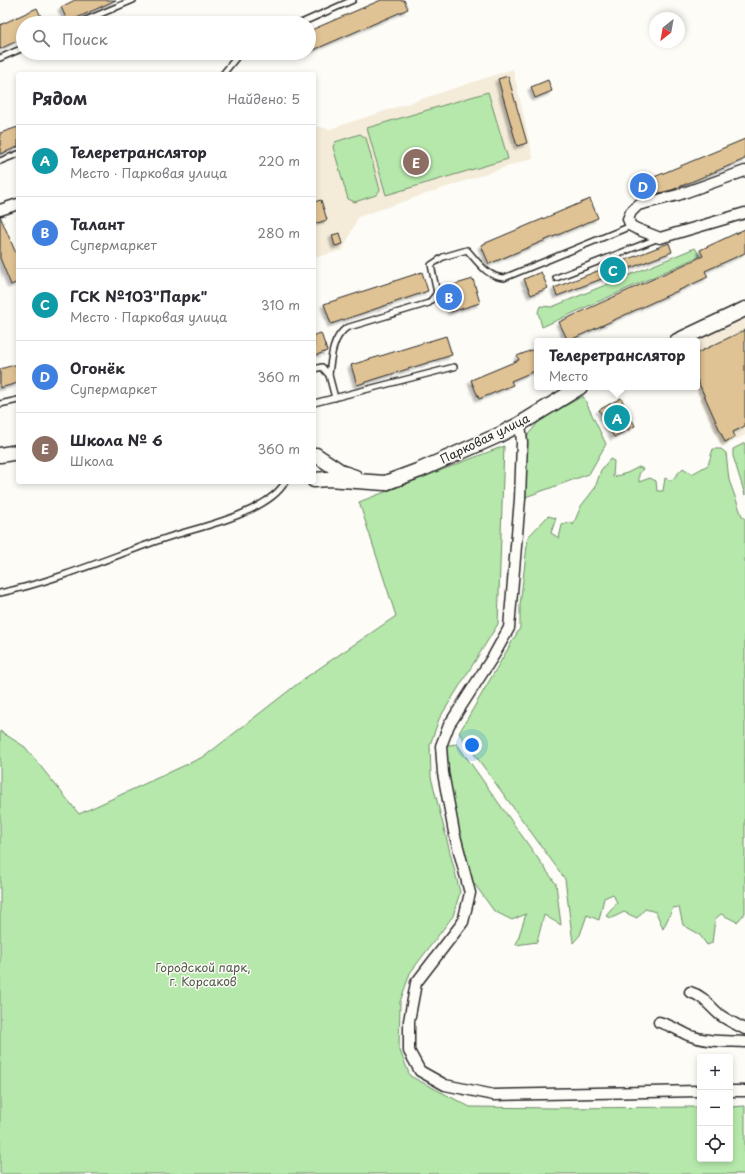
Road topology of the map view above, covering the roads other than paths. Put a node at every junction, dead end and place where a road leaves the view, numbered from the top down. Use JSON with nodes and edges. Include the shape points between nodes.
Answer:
{"nodes":[{"id":1,"x":133,"y":0,"type":"edge"},
{"id":2,"x":353,"y":0,"type":"edge"},
{"id":3,"x":95,"y":16,"type":"edge"},
{"id":4,"x":316,"y":16,"type":"edge"},
{"id":5,"x":16,"y":51,"type":"edge"},
{"id":6,"x":0,"y":58,"type":"edge"},
{"id":7,"x":234,"y":60,"type":"edge"},
{"id":8,"x":225,"y":72,"type":"edge"},
{"id":9,"x":16,"y":155,"type":"edge"},
{"id":10,"x":0,"y":161,"type":"edge"},
{"id":11,"x":745,"y":171,"type":"edge"},
{"id":12,"x":16,"y":205,"type":"edge"},
{"id":13,"x":0,"y":210,"type":"edge"},
{"id":14,"x":745,"y":213,"type":"edge"},
{"id":15,"x":631,"y":226,"type":"junction"},
{"id":16,"x":660,"y":238,"type":"junction"},
{"id":17,"x":556,"y":278,"type":"dead end"},
{"id":18,"x":745,"y":309,"type":"edge"},
{"id":19,"x":683,"y":338,"type":"edge"},
{"id":20,"x":454,"y":367,"type":"dead end"},
{"id":21,"x":316,"y":368,"type":"edge"},
{"id":22,"x":329,"y":375,"type":"junction"},
{"id":23,"x":575,"y":390,"type":"edge"},
{"id":24,"x":335,"y":398,"type":"junction"},
{"id":25,"x":16,"y":400,"type":"edge"},
{"id":26,"x":316,"y":403,"type":"edge"},
{"id":27,"x":0,"y":404,"type":"edge"},
{"id":28,"x":520,"y":424,"type":"junction"},
{"id":29,"x":16,"y":452,"type":"edge"},
{"id":30,"x":0,"y":455,"type":"edge"},
{"id":31,"x":316,"y":456,"type":"edge"},
{"id":32,"x":316,"y":456,"type":"edge"},
{"id":33,"x":316,"y":477,"type":"edge"},
{"id":34,"x":316,"y":479,"type":"edge"},
{"id":35,"x":385,"y":483,"type":"junction"},
{"id":36,"x":284,"y":484,"type":"edge"},
{"id":37,"x":0,"y":593,"type":"edge"},
{"id":38,"x":690,"y":992,"type":"dead end"},
{"id":39,"x":659,"y":1022,"type":"dead end"},
{"id":40,"x":745,"y":1029,"type":"edge"},
{"id":41,"x":745,"y":1042,"type":"edge"},
{"id":42,"x":733,"y":1091,"type":"edge"},
{"id":43,"x":745,"y":1091,"type":"edge"},
{"id":44,"x":697,"y":1092,"type":"edge"}],
"edges":[{"from":1,"to":3,"type":"lane"},
{"from":2,"to":4,"type":"lane"},
{"from":5,"to":6,"type":"lane"},
{"from":7,"to":8,"type":"lane"},
{"from":9,"to":10,"type":"lane"},
{"from":11,"to":15,"type":"street","via":[[678,195],[638,205],[628,219]]},
{"from":12,"to":13,"type":"street"},
{"from":14,"to":16,"type":"street"},
{"from":15,"to":16,"type":"street"},
{"from":15,"to":22,"type":"lane","via":[[504,278],[496,278],[486,272],[466,250],[443,257],[430,265],[437,293],[429,303],[346,328],[338,334]]},
{"from":16,"to":17,"type":"lane"},
{"from":18,"to":19,"type":"street"},
{"from":20,"to":24,"type":"lane"},
{"from":21,"to":22,"type":"lane","via":[[322,367]]},
{"from":22,"to":24,"type":"lane"},
{"from":23,"to":28,"type":"street","name":"Парковая улица"},
{"from":24,"to":26,"type":"lane"},
{"from":25,"to":27,"type":"lane"},
{"from":28,"to":35,"type":"street","name":"Парковая улица","via":[[420,470]]},
{"from":28,"to":44,"type":"street","via":[[520,499],[509,628],[449,725],[441,746],[443,773],[454,832],[470,893],[463,922],[416,983],[409,1021],[409,1051],[420,1071],[445,1085],[494,1095]]},
{"from":29,"to":30,"type":"street"},
{"from":31,"to":35,"type":"street","via":[[343,473]]},
{"from":32,"to":33,"type":"street","via":[[322,467]]},
{"from":34,"to":35,"type":"street","name":"Парковая улица"},
{"from":36,"to":37,"type":"lane","via":[[267,499],[241,514],[36,585]]},
{"from":38,"to":40,"type":"street","via":[[698,994],[721,1016]]},
{"from":39,"to":41,"type":"street","via":[[674,1026],[689,1035],[711,1040]]},
{"from":42,"to":43,"type":"street"}]}
